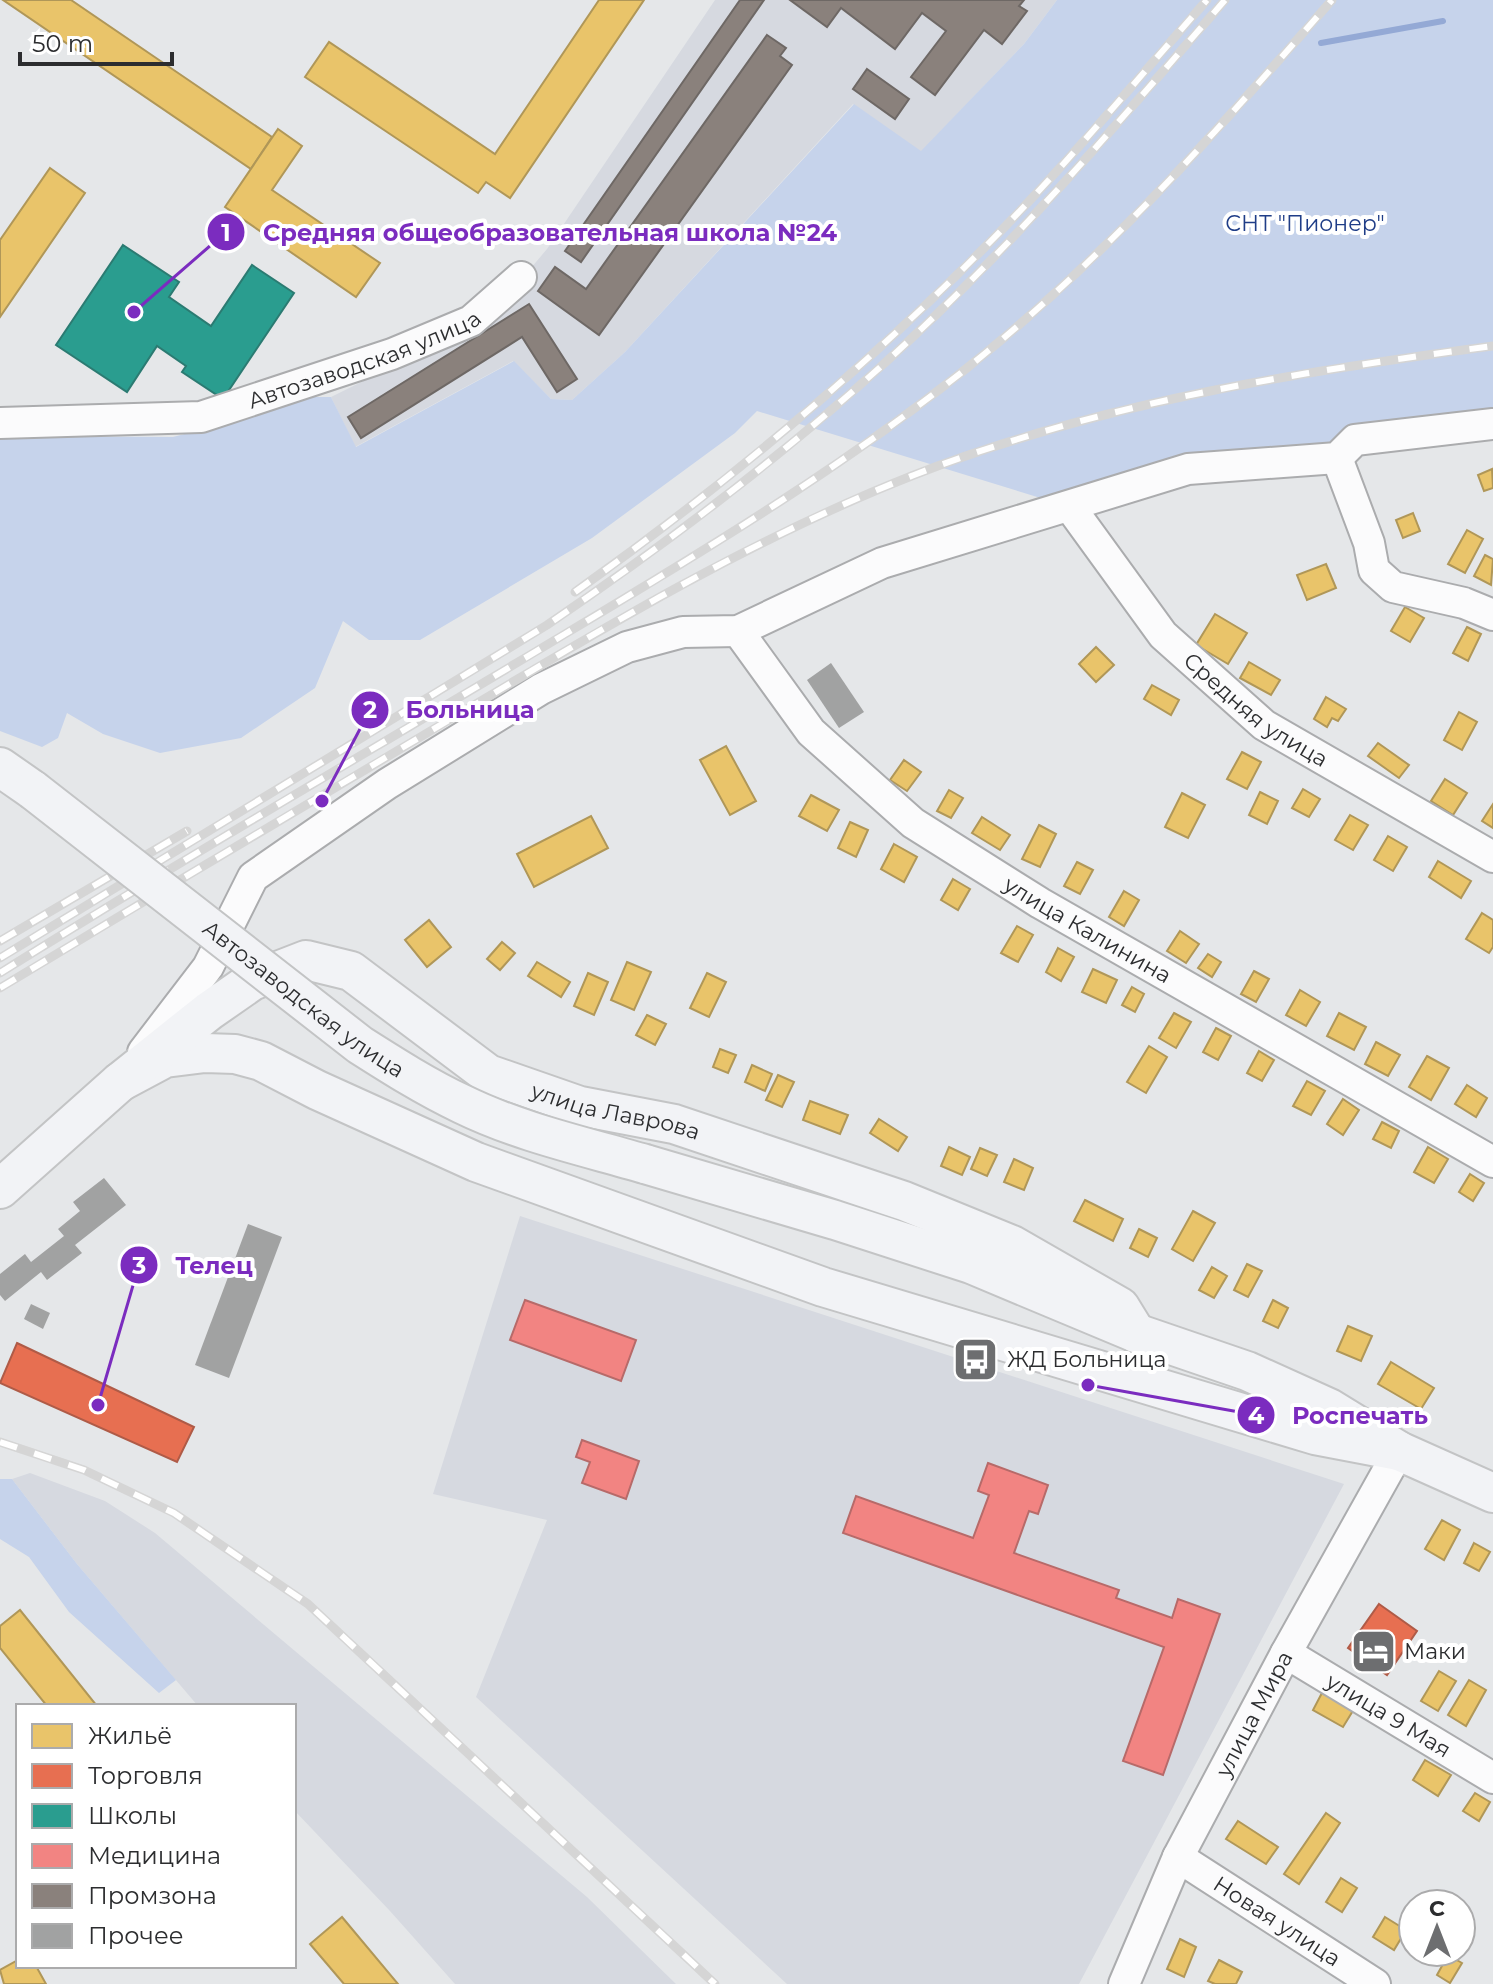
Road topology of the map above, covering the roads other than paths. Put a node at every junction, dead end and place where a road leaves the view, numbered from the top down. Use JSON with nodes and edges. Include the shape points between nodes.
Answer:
{"nodes":[{"id":1,"x":521,"y":277,"type":"dead end"},
{"id":2,"x":0,"y":423,"type":"edge"},
{"id":3,"x":1493,"y":424,"type":"edge"},
{"id":4,"x":1337,"y":458,"type":"junction"},
{"id":5,"x":1070,"y":507,"type":"junction"},
{"id":6,"x":1493,"y":615,"type":"edge"},
{"id":7,"x":738,"y":631,"type":"junction"},
{"id":8,"x":0,"y":767,"type":"edge"},
{"id":9,"x":1493,"y":857,"type":"edge"},
{"id":10,"x":120,"y":1082,"type":"junction"},
{"id":11,"x":1493,"y":1162,"type":"edge"},
{"id":12,"x":645,"y":1164,"type":"joint"},
{"id":13,"x":0,"y":1189,"type":"edge"},
{"id":14,"x":1037,"y":1290,"type":"junction"},
{"id":15,"x":1136,"y":1333,"type":"junction"},
{"id":16,"x":1027,"y":1346,"type":"junction"},
{"id":17,"x":1399,"y":1451,"type":"junction"},
{"id":18,"x":1493,"y":1493,"type":"edge"},
{"id":19,"x":1286,"y":1653,"type":"junction"},
{"id":20,"x":1493,"y":1778,"type":"edge"},
{"id":21,"x":1178,"y":1857,"type":"junction"},
{"id":22,"x":1124,"y":1984,"type":"edge"},
{"id":23,"x":1375,"y":1984,"type":"edge"}],
"edges":[{"from":1,"to":2,"type":"street","name":"Автозаводская улица","via":[[471,321],[392,354],[201,417]]},
{"from":3,"to":4,"type":"street","via":[[1355,440]]},
{"from":4,"to":5,"type":"street","via":[[1188,469]]},
{"from":4,"to":6,"type":"street","via":[[1374,570],[1393,587]]},
{"from":5,"to":7,"type":"street","via":[[882,563]]},
{"from":5,"to":9,"type":"street","name":"Средняя улица","via":[[1163,635],[1264,725]]},
{"from":7,"to":10,"type":"street","via":[[683,632],[627,647],[541,689],[387,784],[253,877],[208,967]]},
{"from":7,"to":11,"type":"street","name":"улица Калинина","via":[[811,732],[913,823],[1040,903]]},
{"from":8,"to":12,"type":"main road","name":"Автозаводская улица","bridge":true,"via":[[360,1045],[407,1075],[463,1105],[526,1129]]},
{"from":10,"to":13,"type":"main road"},
{"from":10,"to":15,"type":"main road","name":"улица Лаврова","via":[[252,981],[306,960],[351,971],[488,1074],[580,1106],[674,1124],[918,1207],[1012,1245],[1089,1288],[1120,1307]]},
{"from":10,"to":16,"type":"main road","via":[[165,1058],[205,1053],[261,1061],[476,1162],[823,1287]]},
{"from":12,"to":14,"type":"main road","name":"улица Лаврова","via":[[865,1229]]},
{"from":14,"to":15,"type":"main road","name":"улица Лаврова"},
{"from":14,"to":16,"type":"main road"},
{"from":15,"to":17,"type":"main road","name":"улица Лаврова","via":[[1247,1371],[1329,1408]]},
{"from":16,"to":17,"type":"main road","via":[[1315,1435]]},
{"from":17,"to":18,"type":"main road","name":"улица Лаврова"},
{"from":17,"to":19,"type":"street","name":"улица Мира"},
{"from":19,"to":20,"type":"street","name":"улица 9 Мая"},
{"from":19,"to":21,"type":"street","name":"улица Мира"},
{"from":21,"to":22,"type":"street","name":"улица Мира"},
{"from":21,"to":23,"type":"street","name":"Новая улица"}]}
